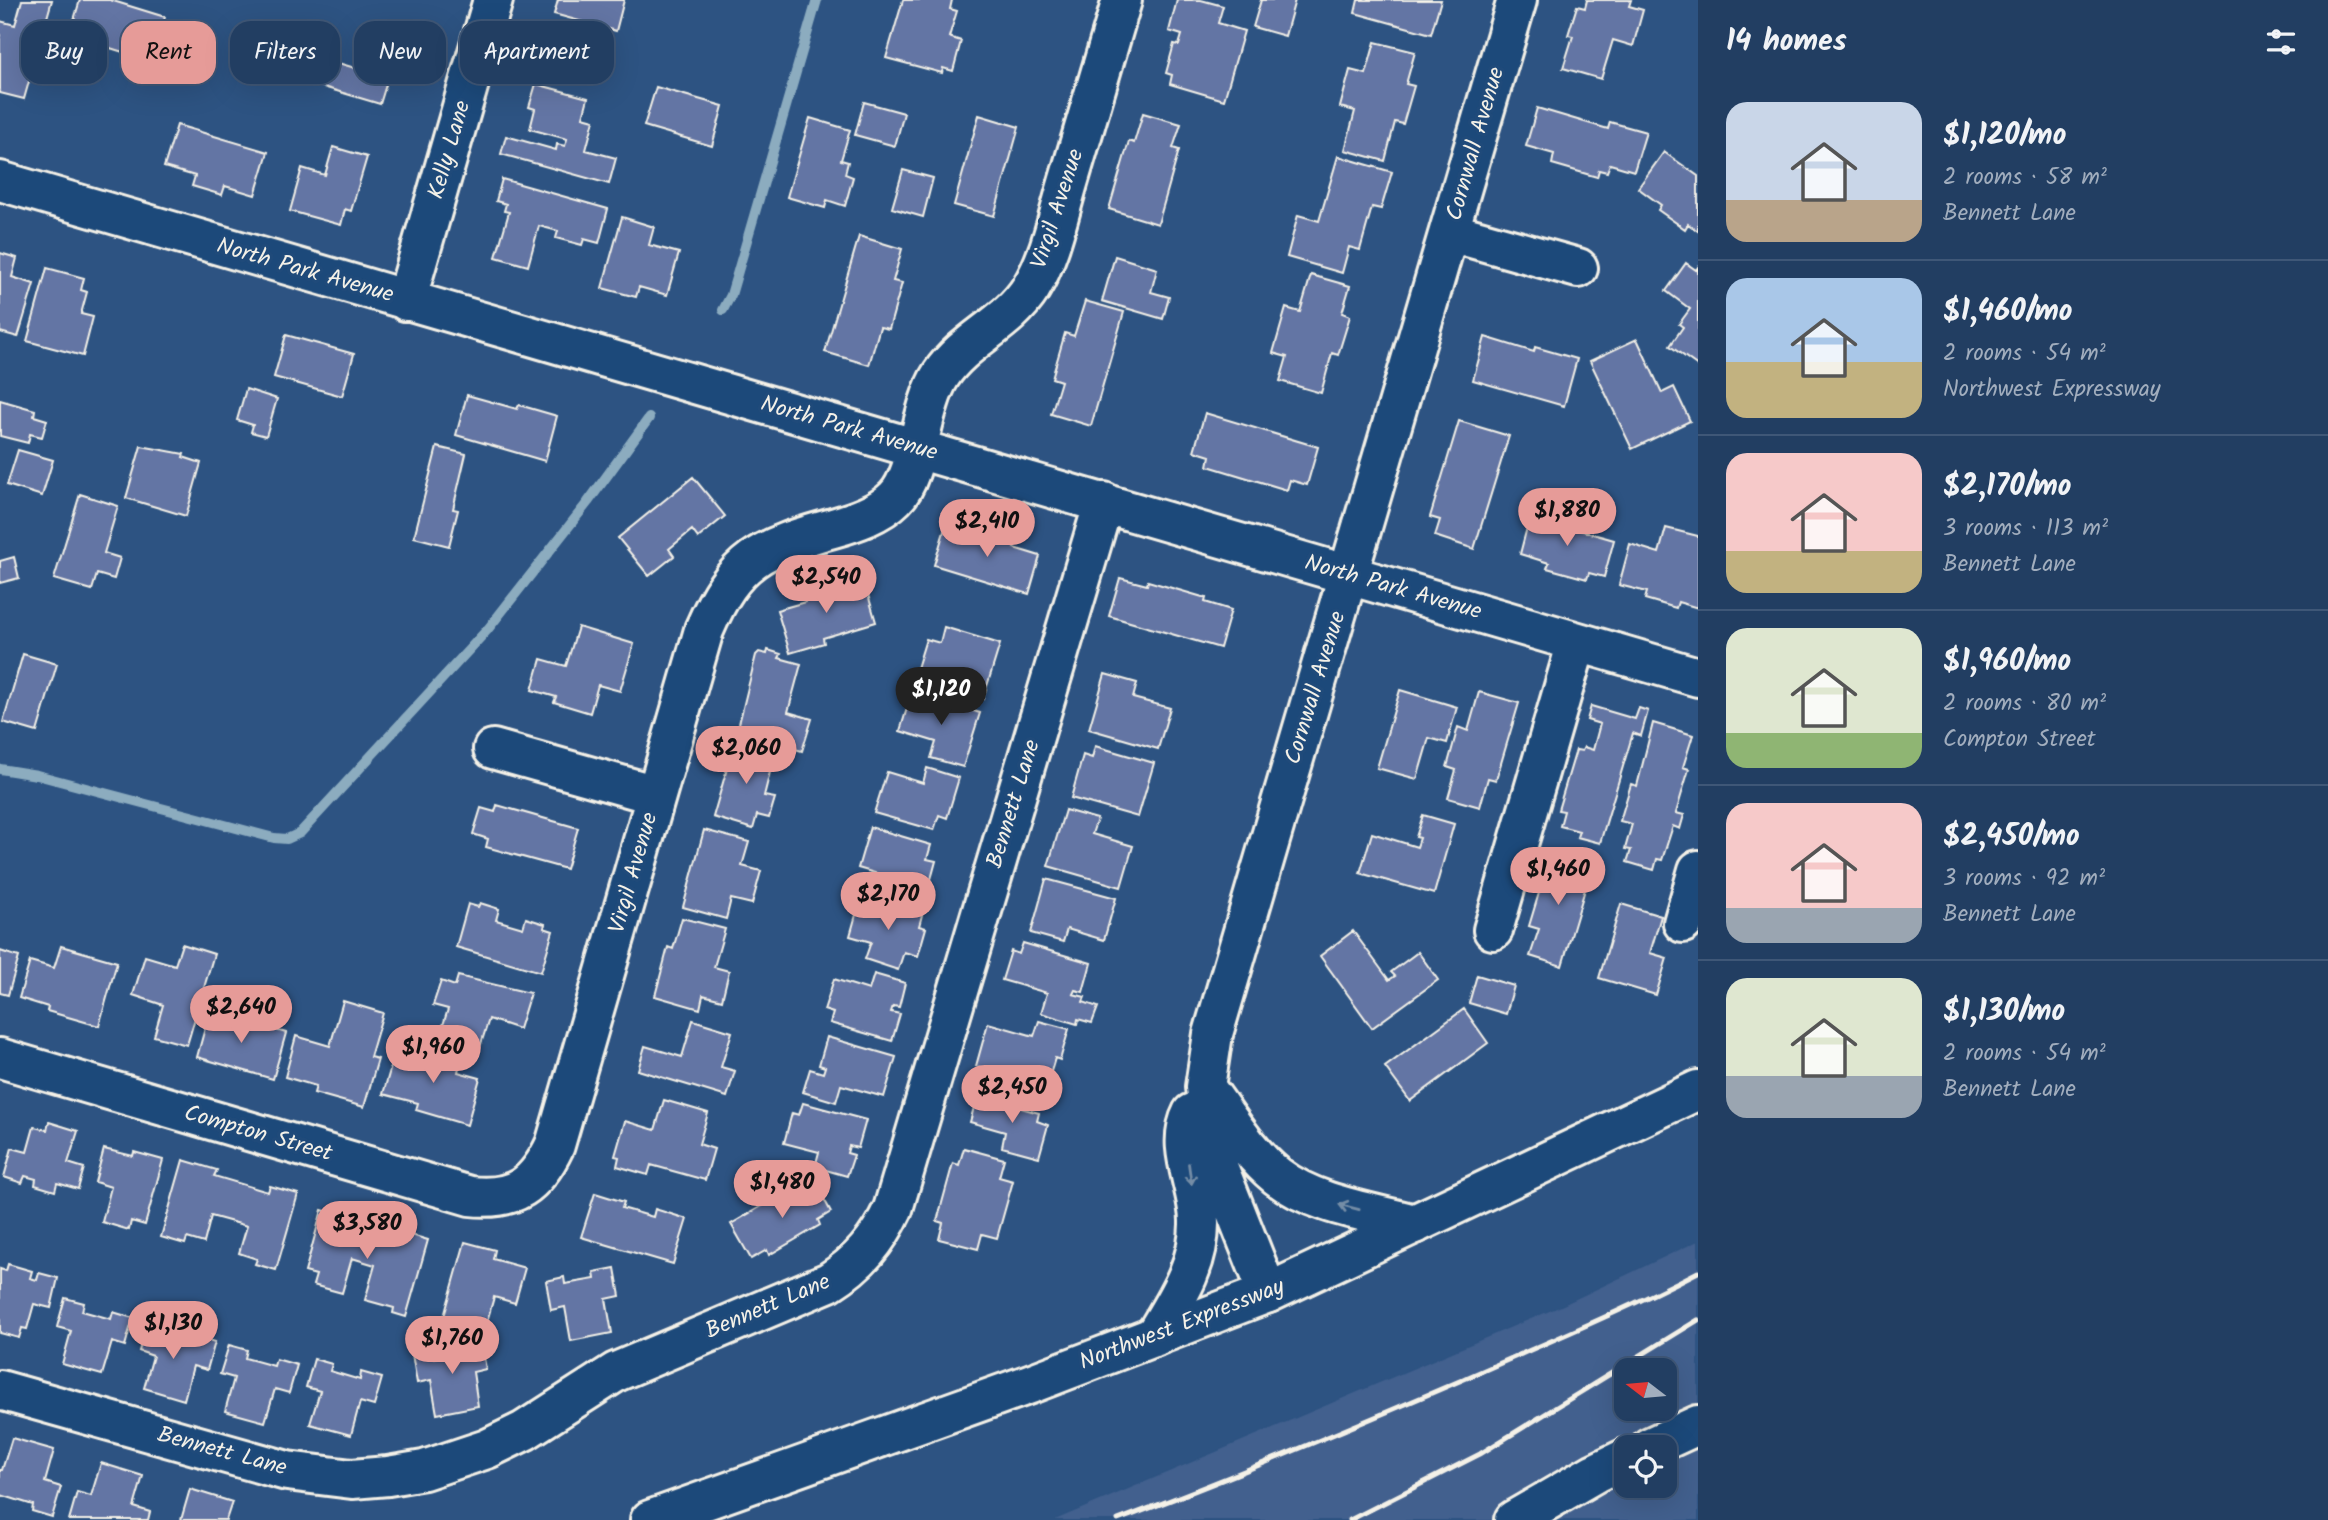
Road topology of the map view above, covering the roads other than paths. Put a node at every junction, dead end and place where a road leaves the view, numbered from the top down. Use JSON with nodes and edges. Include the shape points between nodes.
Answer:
{"nodes":[{"id":1,"x":493,"y":0,"type":"edge"},
{"id":2,"x":1122,"y":0,"type":"edge"},
{"id":3,"x":1517,"y":0,"type":"edge"},
{"id":4,"x":0,"y":181,"type":"edge"},
{"id":5,"x":1450,"y":232,"type":"junction"},
{"id":6,"x":1578,"y":268,"type":"dead end"},
{"id":7,"x":406,"y":301,"type":"junction"},
{"id":8,"x":915,"y":448,"type":"junction"},
{"id":9,"x":1104,"y":502,"type":"junction"},
{"id":10,"x":1349,"y":576,"type":"junction"},
{"id":11,"x":1577,"y":642,"type":"junction"},
{"id":12,"x":1698,"y":677,"type":"edge"},
{"id":13,"x":493,"y":749,"type":"dead end"},
{"id":14,"x":656,"y":795,"type":"junction"},
{"id":15,"x":1698,"y":870,"type":"edge"},
{"id":16,"x":1683,"y":923,"type":"dead end"},
{"id":17,"x":1493,"y":930,"type":"dead end"},
{"id":18,"x":0,"y":1058,"type":"edge"},
{"id":19,"x":1205,"y":1087,"type":"junction"},
{"id":20,"x":1698,"y":1090,"type":"edge"},
{"id":21,"x":517,"y":1191,"type":"joint"},
{"id":22,"x":1415,"y":1224,"type":"junction"},
{"id":23,"x":1268,"y":1293,"type":"junction"},
{"id":24,"x":1154,"y":1337,"type":"junction"},
{"id":25,"x":0,"y":1390,"type":"edge"},
{"id":26,"x":1698,"y":1425,"type":"edge"},
{"id":27,"x":1676,"y":1435,"type":"edge"},
{"id":28,"x":1614,"y":1464,"type":"edge"},
{"id":29,"x":650,"y":1520,"type":"edge"},
{"id":30,"x":1514,"y":1520,"type":"edge"}],
"edges":[{"from":1,"to":7,"type":"street","name":"Kelly Lane"},
{"from":2,"to":8,"type":"street","name":"Virgil Avenue","via":[[1050,244],[1032,287],[1013,312],[961,351],[940,376]]},
{"from":3,"to":5,"type":"street","name":"Cornwall Avenue"},
{"from":4,"to":7,"type":"street","name":"North Park Avenue"},
{"from":5,"to":6,"type":"street"},
{"from":5,"to":10,"type":"street","name":"Cornwall Avenue"},
{"from":7,"to":8,"type":"street","name":"North Park Avenue"},
{"from":8,"to":9,"type":"street","name":"North Park Avenue"},
{"from":8,"to":14,"type":"street","name":"Virgil Avenue","via":[[905,482],[887,505],[847,524],[765,550],[726,587],[704,630]]},
{"from":9,"to":10,"type":"street","name":"North Park Avenue"},
{"from":9,"to":25,"type":"street","name":"Bennett Lane","via":[[893,1209],[871,1248],[847,1271],[616,1372],[524,1431],[487,1449],[425,1470],[388,1476],[352,1479],[287,1471]]},
{"from":10,"to":11,"type":"street","name":"North Park Avenue"},
{"from":10,"to":19,"type":"street","name":"Cornwall Avenue","via":[[1213,1034]]},
{"from":11,"to":12,"type":"street","name":"North Park Avenue"},
{"from":11,"to":17,"type":"street"},
{"from":13,"to":14,"type":"street"},
{"from":14,"to":21,"type":"street","name":"Virgil Avenue","via":[[555,1145],[545,1167]]},
{"from":15,"to":16,"type":"street"},
{"from":18,"to":21,"type":"street","name":"Compton Street","via":[[470,1196],[495,1199]]},
{"from":22,"to":19,"type":"street","one_way":true,"via":[[1332,1202],[1277,1176]]},
{"from":19,"to":23,"type":"street","name":"Cornwall Avenue","via":[[1213,1154]]},
{"from":19,"to":24,"type":"street","one_way":true,"via":[[1186,1124],[1198,1244],[1185,1282]]},
{"from":20,"to":22,"type":"street","name":"Northwest Expressway"},
{"from":22,"to":23,"type":"street","name":"Northwest Expressway"},
{"from":23,"to":24,"type":"street","name":"Northwest Expressway"},
{"from":24,"to":29,"type":"street","name":"Northwest Expressway"},
{"from":26,"to":27,"type":"street"},
{"from":28,"to":30,"type":"street"}]}
